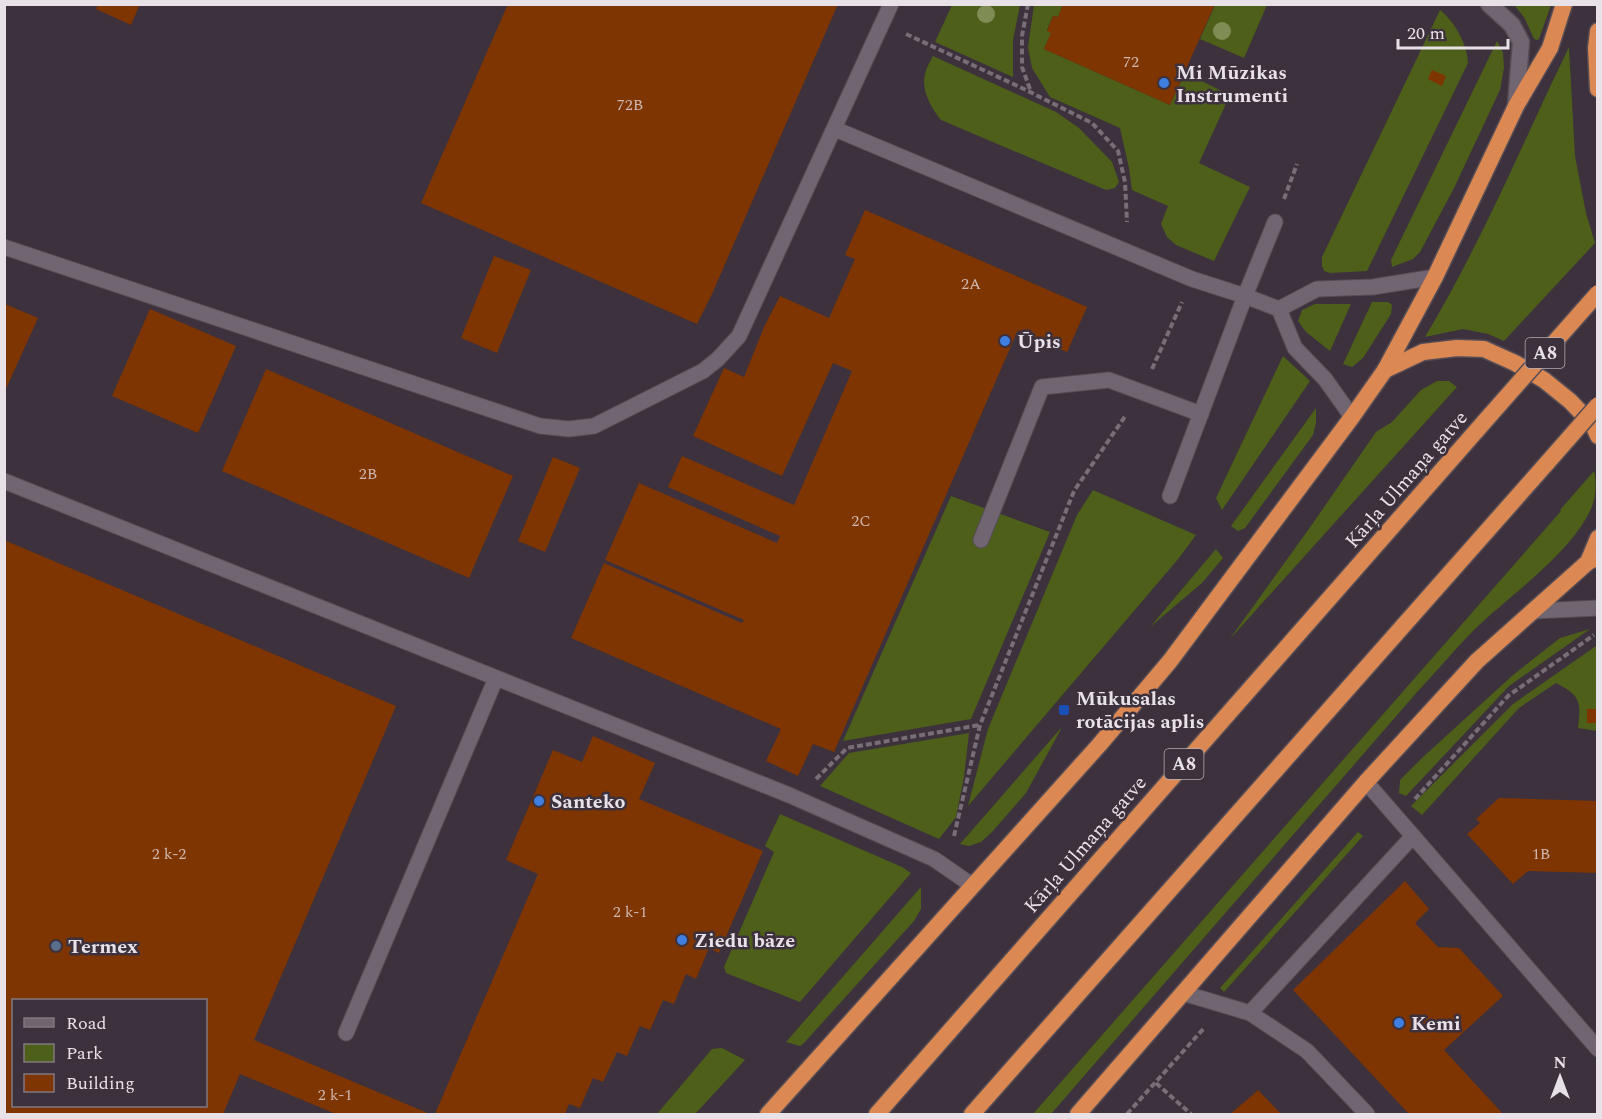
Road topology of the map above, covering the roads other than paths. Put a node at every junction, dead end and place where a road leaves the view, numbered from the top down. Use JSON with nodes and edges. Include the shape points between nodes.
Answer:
{"nodes":[{"id":1,"x":891,"y":4,"type":"edge"},
{"id":2,"x":1489,"y":4,"type":"edge"},
{"id":3,"x":1564,"y":4,"type":"edge"},
{"id":4,"x":1598,"y":30,"type":"edge"},
{"id":5,"x":1598,"y":90,"type":"edge"},
{"id":6,"x":1516,"y":106,"type":"junction"},
{"id":7,"x":835,"y":129,"type":"junction"},
{"id":8,"x":1275,"y":222,"type":"road end"},
{"id":9,"x":4,"y":247,"type":"edge"},
{"id":10,"x":1436,"y":277,"type":"junction"},
{"id":11,"x":1598,"y":293,"type":"edge"},
{"id":12,"x":1245,"y":296,"type":"junction"},
{"id":13,"x":1279,"y":309,"type":"junction"},
{"id":14,"x":1385,"y":370,"type":"junction"},
{"id":15,"x":1598,"y":405,"type":"edge"},
{"id":16,"x":1201,"y":414,"type":"junction"},
{"id":17,"x":1352,"y":417,"type":"junction"},
{"id":18,"x":1598,"y":436,"type":"edge"},
{"id":19,"x":4,"y":481,"type":"edge"},
{"id":20,"x":1170,"y":496,"type":"dead end"},
{"id":21,"x":1598,"y":537,"type":"edge"},
{"id":22,"x":981,"y":540,"type":"dead end"},
{"id":23,"x":1593,"y":560,"type":"edge"},
{"id":24,"x":1598,"y":608,"type":"edge"},
{"id":25,"x":1534,"y":611,"type":"junction"},
{"id":26,"x":496,"y":678,"type":"junction"},
{"id":27,"x":1366,"y":783,"type":"junction"},
{"id":28,"x":1413,"y":836,"type":"junction"},
{"id":29,"x":973,"y":886,"type":"junction"},
{"id":30,"x":1183,"y":993,"type":"junction"},
{"id":31,"x":1250,"y":1013,"type":"junction"},
{"id":32,"x":346,"y":1034,"type":"dead end"},
{"id":33,"x":1598,"y":1049,"type":"edge"},
{"id":34,"x":768,"y":1114,"type":"edge"},
{"id":35,"x":877,"y":1114,"type":"edge"},
{"id":36,"x":972,"y":1114,"type":"edge"},
{"id":37,"x":1078,"y":1114,"type":"edge"},
{"id":38,"x":1367,"y":1114,"type":"edge"}],
"edges":[{"from":1,"to":7,"type":"lane"},
{"from":2,"to":6,"type":"street","via":[[1512,25],[1521,42]]},
{"from":3,"to":6,"type":"highway","via":[[1550,48]]},
{"from":4,"to":5,"type":"highway"},
{"from":6,"to":10,"type":"highway"},
{"from":7,"to":9,"type":"lane","via":[[739,336],[703,371],[594,426],[540,426]]},
{"from":7,"to":12,"type":"lane","via":[[1192,279]]},
{"from":8,"to":12,"type":"lane"},
{"from":10,"to":13,"type":"lane","via":[[1373,287],[1317,289]]},
{"from":10,"to":14,"type":"highway"},
{"from":11,"to":35,"type":"highway","name":"Kārļa Ulmaņa gatve","number":"A8","bridge":true},
{"from":12,"to":13,"type":"lane"},
{"from":12,"to":16,"type":"lane"},
{"from":13,"to":17,"type":"lane","via":[[1295,348],[1325,379]]},
{"from":14,"to":17,"type":"highway"},
{"from":14,"to":18,"type":"highway","via":[[1424,352],[1484,349],[1544,380],[1570,400]]},
{"from":15,"to":36,"type":"highway","bridge":true},
{"from":16,"to":20,"type":"lane"},
{"from":16,"to":22,"type":"lane","via":[[1109,380],[1042,387]]},
{"from":17,"to":29,"type":"highway","via":[[1170,661]]},
{"from":19,"to":26,"type":"lane"},
{"from":21,"to":23,"type":"highway"},
{"from":23,"to":25,"type":"highway"},
{"from":24,"to":25,"type":"lane"},
{"from":25,"to":27,"type":"highway","via":[[1477,661]]},
{"from":26,"to":29,"type":"lane","via":[[798,798],[934,859]]},
{"from":26,"to":32,"type":"lane"},
{"from":27,"to":28,"type":"lane"},
{"from":27,"to":30,"type":"highway"},
{"from":28,"to":31,"type":"lane"},
{"from":28,"to":33,"type":"lane"},
{"from":29,"to":34,"type":"highway"},
{"from":30,"to":31,"type":"lane"},
{"from":30,"to":37,"type":"highway"},
{"from":31,"to":38,"type":"lane","via":[[1306,1051]]}]}
